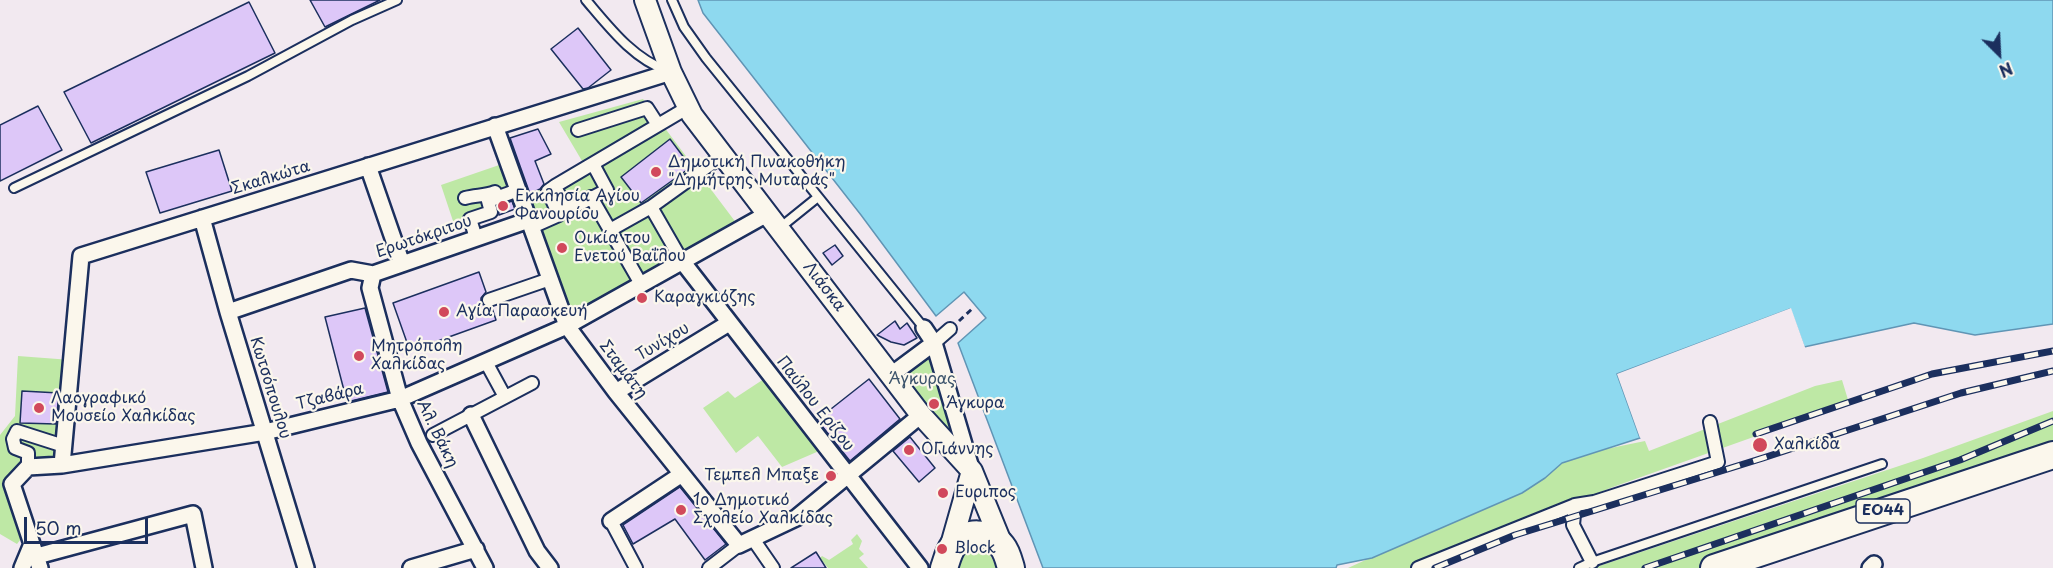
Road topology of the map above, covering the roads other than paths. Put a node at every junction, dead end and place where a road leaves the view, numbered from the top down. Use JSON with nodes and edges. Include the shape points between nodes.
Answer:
{"nodes":[{"id":1,"x":397,"y":0,"type":"edge"},
{"id":2,"x":586,"y":0,"type":"edge"},
{"id":3,"x":645,"y":0,"type":"edge"},
{"id":4,"x":672,"y":0,"type":"edge"},
{"id":5,"x":671,"y":72,"type":"junction"},
{"id":6,"x":687,"y":108,"type":"junction"},
{"id":7,"x":658,"y":125,"type":"junction"},
{"id":8,"x":495,"y":126,"type":"junction"},
{"id":9,"x":578,"y":130,"type":"dead end"},
{"id":10,"x":723,"y":156,"type":"junction"},
{"id":11,"x":592,"y":164,"type":"junction"},
{"id":12,"x":368,"y":166,"type":"junction"},
{"id":13,"x":555,"y":186,"type":"junction"},
{"id":14,"x":517,"y":187,"type":"junction"},
{"id":15,"x":14,"y":188,"type":"dead end"},
{"id":16,"x":591,"y":197,"type":"junction"},
{"id":17,"x":818,"y":197,"type":"junction"},
{"id":18,"x":651,"y":207,"type":"junction"},
{"id":19,"x":202,"y":218,"type":"junction"},
{"id":20,"x":470,"y":219,"type":"junction"},
{"id":21,"x":777,"y":222,"type":"junction"},
{"id":22,"x":530,"y":224,"type":"junction"},
{"id":23,"x":610,"y":230,"type":"junction"},
{"id":24,"x":476,"y":238,"type":"junction"},
{"id":25,"x":682,"y":261,"type":"junction"},
{"id":26,"x":402,"y":264,"type":"junction"},
{"id":27,"x":373,"y":274,"type":"junction"},
{"id":28,"x":550,"y":279,"type":"junction"},
{"id":29,"x":641,"y":284,"type":"junction"},
{"id":30,"x":489,"y":300,"type":"dead end"},
{"id":31,"x":228,"y":312,"type":"junction"},
{"id":32,"x":729,"y":322,"type":"junction"},
{"id":33,"x":567,"y":326,"type":"junction"},
{"id":34,"x":924,"y":328,"type":"joint"},
{"id":35,"x":950,"y":329,"type":"dead end"},
{"id":36,"x":934,"y":343,"type":"junction"},
{"id":37,"x":486,"y":362,"type":"junction"},
{"id":38,"x":891,"y":375,"type":"junction"},
{"id":39,"x":532,"y":383,"type":"dead end"},
{"id":40,"x":616,"y":392,"type":"junction"},
{"id":41,"x":505,"y":397,"type":"junction"},
{"id":42,"x":400,"y":399,"type":"junction"},
{"id":43,"x":471,"y":415,"type":"junction"},
{"id":44,"x":921,"y":415,"type":"junction"},
{"id":45,"x":1710,"y":422,"type":"dead end"},
{"id":46,"x":265,"y":432,"type":"junction"},
{"id":47,"x":433,"y":435,"type":"dead end"},
{"id":48,"x":64,"y":446,"type":"junction"},
{"id":49,"x":2053,"y":455,"type":"edge"},
{"id":50,"x":1882,"y":464,"type":"dead end"},
{"id":51,"x":62,"y":465,"type":"junction"},
{"id":52,"x":28,"y":467,"type":"junction"},
{"id":53,"x":972,"y":471,"type":"junction"},
{"id":54,"x":682,"y":474,"type":"junction"},
{"id":55,"x":847,"y":474,"type":"junction"},
{"id":56,"x":1575,"y":505,"type":"junction"},
{"id":57,"x":611,"y":521,"type":"joint"},
{"id":58,"x":746,"y":542,"type":"junction"},
{"id":59,"x":476,"y":549,"type":"junction"},
{"id":60,"x":36,"y":556,"type":"edge"},
{"id":61,"x":1008,"y":560,"type":"edge"},
{"id":62,"x":946,"y":561,"type":"edge"},
{"id":63,"x":1592,"y":562,"type":"junction"},
{"id":64,"x":22,"y":568,"type":"edge"},
{"id":65,"x":204,"y":568,"type":"edge"},
{"id":66,"x":306,"y":568,"type":"edge"},
{"id":67,"x":411,"y":568,"type":"edge"},
{"id":68,"x":485,"y":568,"type":"edge"},
{"id":69,"x":550,"y":568,"type":"edge"},
{"id":70,"x":636,"y":568,"type":"edge"},
{"id":71,"x":709,"y":568,"type":"edge"},
{"id":72,"x":773,"y":568,"type":"edge"},
{"id":73,"x":920,"y":568,"type":"edge"},
{"id":74,"x":1418,"y":568,"type":"edge"},
{"id":75,"x":1579,"y":568,"type":"edge"},
{"id":76,"x":1714,"y":568,"type":"edge"}],
"edges":[{"from":1,"to":15,"type":"lane"},
{"from":2,"to":5,"type":"lane","via":[[614,33],[651,65]]},
{"from":3,"to":5,"type":"street","name":"Λιάσκα"},
{"from":4,"to":17,"type":"lane","via":[[684,27],[706,58]]},
{"from":5,"to":6,"type":"street","name":"Λιάσκα"},
{"from":5,"to":8,"type":"street","name":"Σκαλκώτα"},
{"from":6,"to":7,"type":"street"},
{"from":6,"to":10,"type":"street","name":"Λιάσκα"},
{"from":7,"to":9,"type":"street","via":[[647,108]]},
{"from":7,"to":11,"type":"street"},
{"from":8,"to":12,"type":"street","name":"Σκαλκώτα"},
{"from":8,"to":14,"type":"street","name":"Σταμάτη"},
{"from":10,"to":18,"type":"street"},
{"from":10,"to":21,"type":"street","name":"Λιάσκα"},
{"from":11,"to":13,"type":"street"},
{"from":11,"to":16,"type":"street","via":[[607,190]]},
{"from":12,"to":19,"type":"street","name":"Σκαλκώτα"},
{"from":12,"to":26,"type":"street"},
{"from":13,"to":16,"type":"street","via":[[566,211]]},
{"from":13,"to":22,"type":"street","via":[[548,191],[559,214]]},
{"from":14,"to":20,"type":"street","via":[[488,201],[491,212]]},
{"from":14,"to":20,"type":"street","via":[[465,200]]},
{"from":14,"to":22,"type":"street","name":"Σταμάτη"},
{"from":16,"to":23,"type":"street"},
{"from":17,"to":21,"type":"lane"},
{"from":17,"to":34,"type":"lane"},
{"from":18,"to":23,"type":"street"},
{"from":18,"to":25,"type":"street"},
{"from":19,"to":31,"type":"street","name":"Κωτσόπουλου"},
{"from":19,"to":48,"type":"street","name":"Σκαλκώτα","via":[[81,256]]},
{"from":20,"to":24,"type":"street"},
{"from":21,"to":25,"type":"street","name":"Τζαβάρα"},
{"from":21,"to":38,"type":"street","name":"Λιάσκα"},
{"from":22,"to":24,"type":"street","name":"Ερωτόκριτου"},
{"from":22,"to":28,"type":"street","name":"Σταμάτη"},
{"from":23,"to":29,"type":"street"},
{"from":24,"to":26,"type":"street","name":"Ερωτόκριτου"},
{"from":25,"to":29,"type":"street","name":"Τζαβάρα"},
{"from":25,"to":32,"type":"street","name":"Παύλου Ερίζου"},
{"from":26,"to":27,"type":"street","name":"Ερωτόκριτου"},
{"from":27,"to":31,"type":"street","name":"Ερωτόκριτου","via":[[351,270]]},
{"from":27,"to":42,"type":"street","name":"Αλ. Βάκη","via":[[370,288]]},
{"from":28,"to":30,"type":"street"},
{"from":28,"to":33,"type":"street","name":"Σταμάτη"},
{"from":29,"to":33,"type":"street","name":"Τζαβάρα"},
{"from":31,"to":46,"type":"street","name":"Κωτσόπουλου"},
{"from":32,"to":40,"type":"street","name":"Τυνίχου"},
{"from":32,"to":55,"type":"street","name":"Παύλου Ερίζου"},
{"from":33,"to":37,"type":"street","name":"Τζαβάρα"},
{"from":33,"to":40,"type":"street","name":"Σταμάτη"},
{"from":34,"to":36,"type":"street"},
{"from":35,"to":36,"type":"street"},
{"from":36,"to":38,"type":"street"},
{"from":36,"to":53,"type":"street"},
{"from":37,"to":41,"type":"street"},
{"from":37,"to":42,"type":"street","name":"Τζαβάρα"},
{"from":38,"to":44,"type":"street","name":"Λιάσκα"},
{"from":39,"to":41,"type":"street"},
{"from":40,"to":54,"type":"street","name":"Σταμάτη"},
{"from":41,"to":43,"type":"street"},
{"from":42,"to":46,"type":"street","name":"Τζαβάρα"},
{"from":42,"to":59,"type":"street","name":"Αλ. Βάκη"},
{"from":43,"to":47,"type":"street"},
{"from":43,"to":69,"type":"street","via":[[537,551]]},
{"from":44,"to":53,"type":"street","name":"Λιάσκα"},
{"from":44,"to":55,"type":"street"},
{"from":45,"to":56,"type":"street","via":[[1718,462]]},
{"from":46,"to":51,"type":"street","name":"Τζαβάρα"},
{"from":46,"to":66,"type":"street","name":"Κωτσόπουλου"},
{"from":48,"to":51,"type":"street","name":"Σκαλκώτα"},
{"from":48,"to":52,"type":"street","via":[[17,431],[13,439],[15,448],[28,453]]},
{"from":49,"to":76,"type":"main road","number":"ΕΟ44"},
{"from":50,"to":63,"type":"lane"},
{"from":51,"to":52,"type":"street","name":"Τζαβάρα"},
{"from":52,"to":60,"type":"street","via":[[12,484]]},
{"from":53,"to":61,"type":"street","name":"Λιάσκα"},
{"from":53,"to":62,"type":"street"},
{"from":54,"to":57,"type":"street"},
{"from":54,"to":58,"type":"street","name":"Σταμάτη"},
{"from":55,"to":58,"type":"street","via":[[796,518]]},
{"from":55,"to":73,"type":"street","name":"Παύλου Ερίζου"},
{"from":56,"to":63,"type":"street","via":[[1573,525]]},
{"from":56,"to":74,"type":"street"},
{"from":57,"to":70,"type":"street"},
{"from":58,"to":71,"type":"street"},
{"from":58,"to":72,"type":"street"},
{"from":59,"to":67,"type":"street"},
{"from":59,"to":68,"type":"street","name":"Αλ. Βάκη"},
{"from":60,"to":64,"type":"street"},
{"from":60,"to":65,"type":"street","via":[[193,514]]},
{"from":61,"to":62,"type":"main road","via":[[1000,544],[977,534],[953,545]]},
{"from":63,"to":75,"type":"lane"}]}
